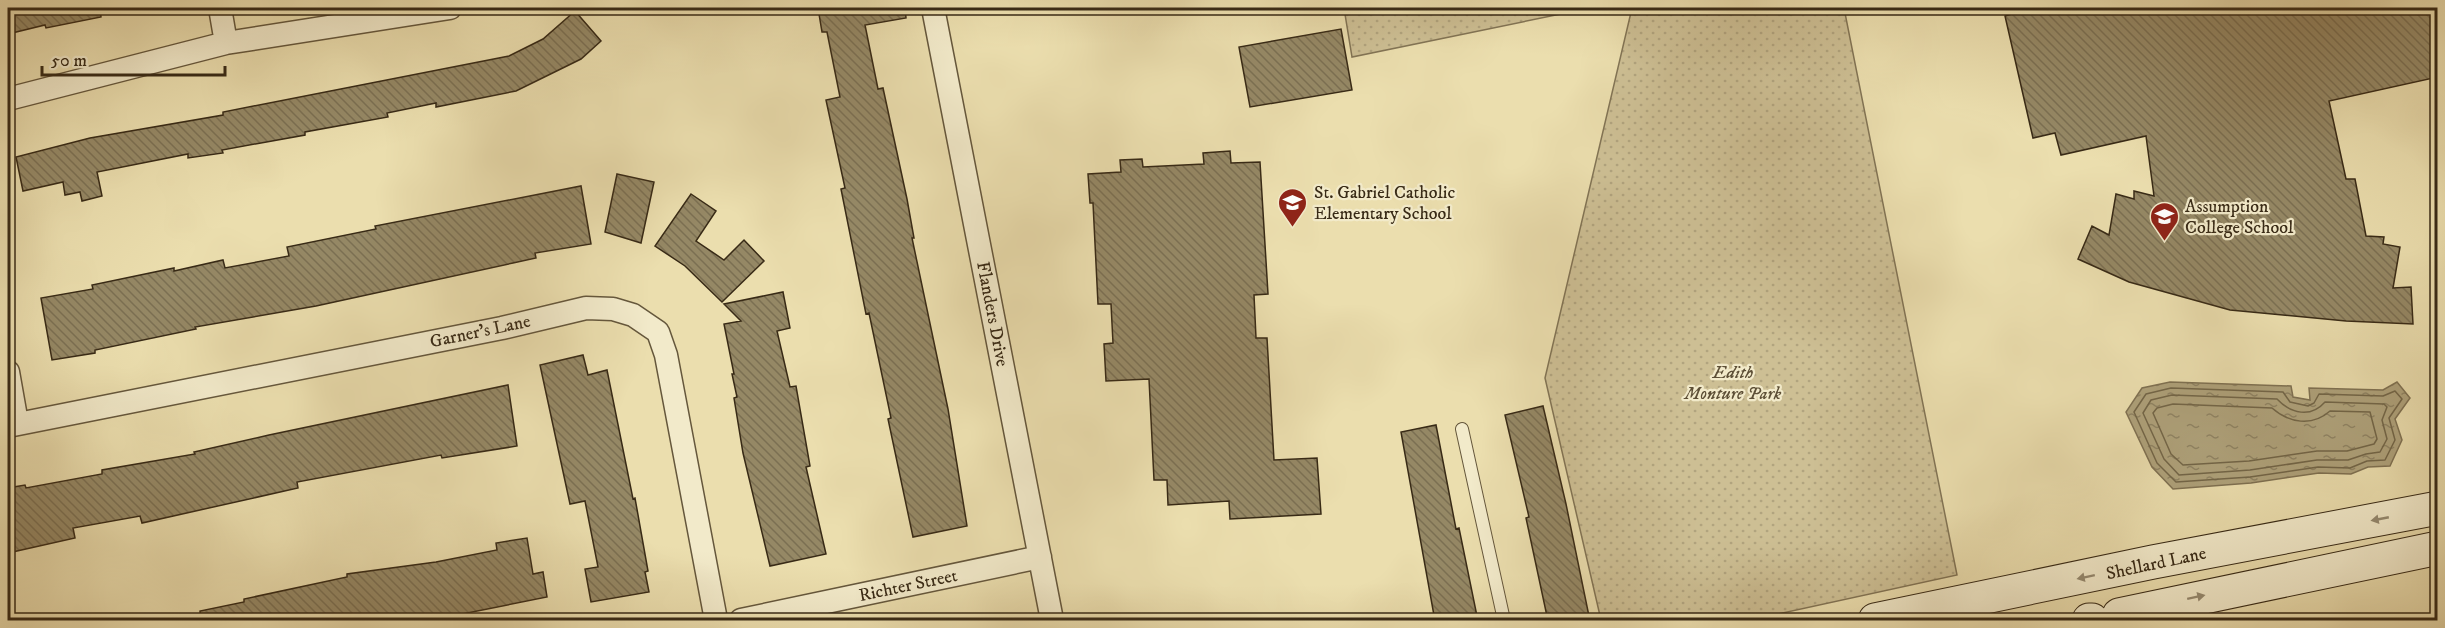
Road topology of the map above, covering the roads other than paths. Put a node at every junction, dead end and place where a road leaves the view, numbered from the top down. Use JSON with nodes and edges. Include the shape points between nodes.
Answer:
{"nodes":[{"id":1,"x":220,"y":8,"type":"edge"},
{"id":2,"x":450,"y":8,"type":"edge"},
{"id":3,"x":933,"y":8,"type":"edge"},
{"id":4,"x":226,"y":43,"type":"junction"},
{"id":5,"x":8,"y":99,"type":"edge"},
{"id":6,"x":8,"y":372,"type":"edge"},
{"id":7,"x":12,"y":424,"type":"edge"},
{"id":8,"x":1462,"y":429,"type":"dead end"},
{"id":9,"x":2438,"y":508,"type":"edge"},
{"id":10,"x":2438,"y":548,"type":"edge"},
{"id":11,"x":1040,"y":557,"type":"junction"},
{"id":12,"x":2100,"y":619,"type":"edge"},
{"id":13,"x":716,"y":621,"type":"edge"},
{"id":14,"x":741,"y":621,"type":"edge"},
{"id":15,"x":1052,"y":621,"type":"edge"},
{"id":16,"x":1504,"y":621,"type":"edge"},
{"id":17,"x":1875,"y":621,"type":"edge"}],
"edges":[{"from":1,"to":4,"type":"street"},
{"from":2,"to":4,"type":"street"},
{"from":3,"to":11,"type":"street","name":"Flanders Drive"},
{"from":4,"to":5,"type":"street"},
{"from":6,"to":7,"type":"street"},
{"from":7,"to":13,"type":"street","name":"Garner's Lane","via":[[586,308],[613,309],[633,315],[658,332],[666,355]]},
{"from":8,"to":16,"type":"lane"},
{"from":9,"to":17,"type":"main road","name":"Shellard Lane","one_way":true,"via":[[2153,562]]},
{"from":12,"to":10,"type":"main road","one_way":true},
{"from":11,"to":14,"type":"street","name":"Richter Street"},
{"from":11,"to":15,"type":"street","name":"Flanders Drive"}]}
